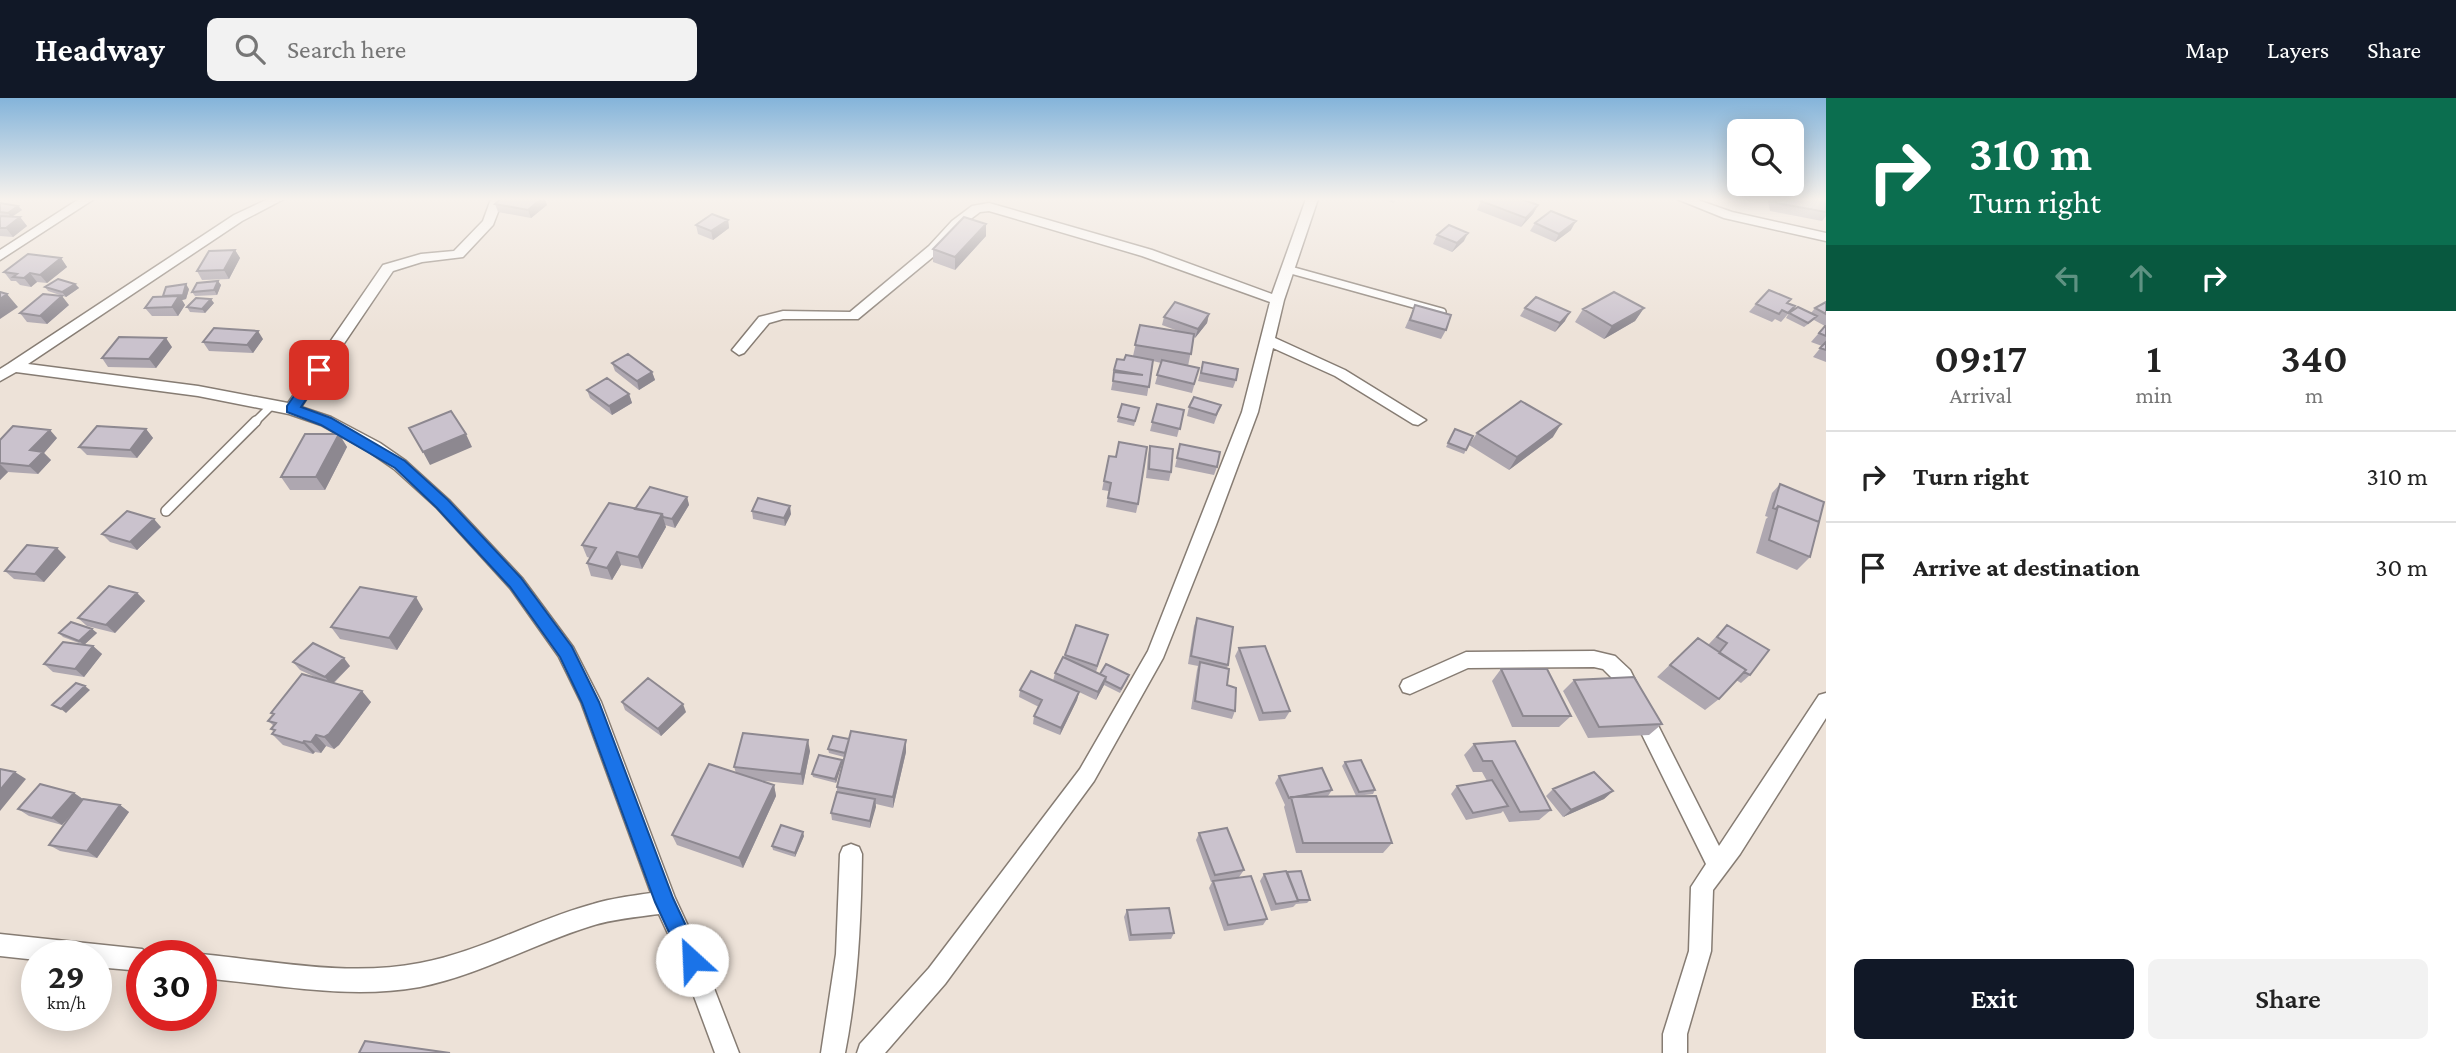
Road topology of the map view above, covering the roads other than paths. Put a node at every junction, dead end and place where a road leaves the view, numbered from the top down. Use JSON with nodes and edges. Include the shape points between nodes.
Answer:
{"nodes":[{"id":1,"x":19,"y":244,"type":"edge"},
{"id":2,"x":199,"y":244,"type":"edge"},
{"id":3,"x":468,"y":244,"type":"edge"},
{"id":4,"x":939,"y":244,"type":"edge"},
{"id":5,"x":1116,"y":244,"type":"edge"},
{"id":6,"x":1296,"y":244,"type":"edge"},
{"id":7,"x":0,"y":256,"type":"edge"},
{"id":8,"x":1287,"y":269,"type":"junction"},
{"id":9,"x":1277,"y":300,"type":"junction"},
{"id":10,"x":1442,"y":312,"type":"edge"},
{"id":11,"x":1269,"y":341,"type":"junction"},
{"id":12,"x":739,"y":350,"type":"dead end"},
{"id":13,"x":3,"y":374,"type":"edge"},
{"id":14,"x":272,"y":405,"type":"junction"},
{"id":15,"x":292,"y":409,"type":"junction"},
{"id":16,"x":1418,"y":420,"type":"dead end"},
{"id":17,"x":166,"y":511,"type":"dead end"},
{"id":18,"x":1410,"y":686,"type":"dead end"},
{"id":19,"x":1826,"y":701,"type":"edge"},
{"id":20,"x":851,"y":854,"type":"dead end"},
{"id":21,"x":1718,"y":866,"type":"junction"},
{"id":22,"x":665,"y":902,"type":"junction"},
{"id":23,"x":0,"y":945,"type":"edge"},
{"id":24,"x":126,"y":958,"type":"edge"},
{"id":25,"x":217,"y":968,"type":"edge"},
{"id":26,"x":727,"y":1053,"type":"edge"},
{"id":27,"x":833,"y":1053,"type":"edge"},
{"id":28,"x":869,"y":1053,"type":"edge"},
{"id":29,"x":1675,"y":1053,"type":"edge"}],
"edges":[{"from":1,"to":7,"type":"street"},
{"from":2,"to":13,"type":"street"},
{"from":3,"to":15,"type":"street","via":[[458,254],[388,268]]},
{"from":4,"to":12,"type":"street","via":[[853,316],[783,314],[764,320]]},
{"from":5,"to":9,"type":"street"},
{"from":6,"to":8,"type":"street"},
{"from":8,"to":9,"type":"street"},
{"from":8,"to":10,"type":"lane"},
{"from":9,"to":11,"type":"street"},
{"from":11,"to":16,"type":"street","via":[[1340,373]]},
{"from":11,"to":28,"type":"street","via":[[1250,412],[1150,664],[1087,775],[937,976]]},
{"from":13,"to":14,"type":"street","via":[[198,391]]},
{"from":14,"to":15,"type":"street"},
{"from":14,"to":17,"type":"lane"},
{"from":15,"to":22,"type":"street","via":[[326,421],[400,465],[481,544],[542,616],[591,702]]},
{"from":18,"to":21,"type":"street","via":[[1466,660],[1608,662],[1623,676]]},
{"from":19,"to":21,"type":"street"},
{"from":20,"to":27,"type":"street","via":[[845,1002]]},
{"from":21,"to":29,"type":"street","via":[[1702,887],[1700,951],[1675,1034]]},
{"from":22,"to":25,"type":"street","via":[[593,914],[465,964],[416,976],[275,975]]},
{"from":22,"to":26,"type":"street"},
{"from":23,"to":24,"type":"street"}]}
